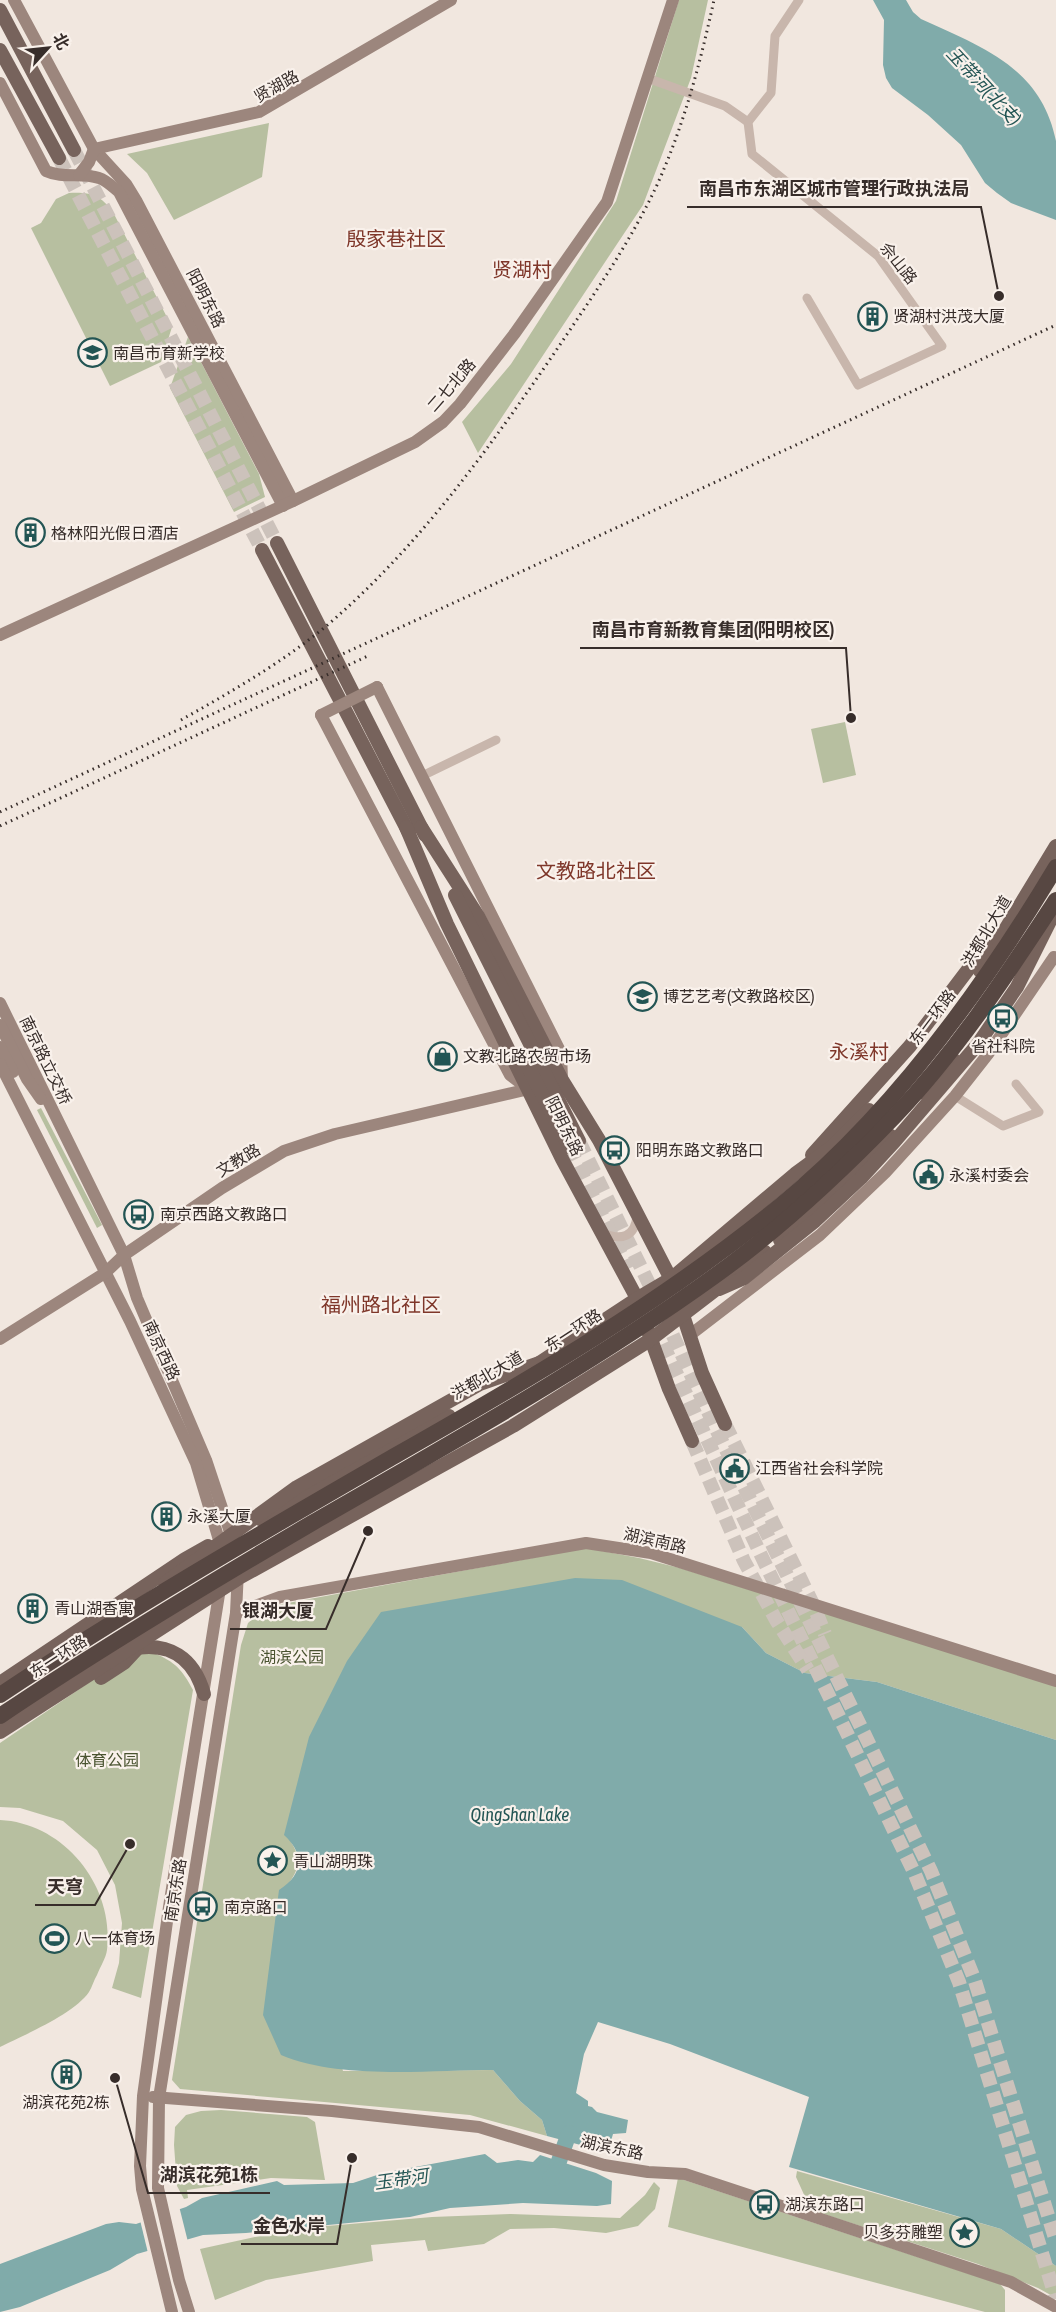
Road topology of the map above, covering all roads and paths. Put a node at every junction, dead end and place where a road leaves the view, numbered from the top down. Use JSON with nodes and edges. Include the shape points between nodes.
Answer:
{"nodes":[{"id":1,"x":14,"y":0,"type":"edge"},
{"id":2,"x":451,"y":0,"type":"edge"},
{"id":3,"x":459,"y":0,"type":"edge"},
{"id":4,"x":673,"y":0,"type":"edge"},
{"id":5,"x":799,"y":0,"type":"edge"},
{"id":6,"x":0,"y":10,"type":"edge"},
{"id":7,"x":0,"y":50,"type":"edge"},
{"id":8,"x":648,"y":78,"type":"junction"},
{"id":9,"x":0,"y":83,"type":"edge"},
{"id":10,"x":748,"y":122,"type":"junction"},
{"id":11,"x":94,"y":149,"type":"junction"},
{"id":12,"x":74,"y":150,"type":"tunnel mouth"},
{"id":13,"x":59,"y":158,"type":"tunnel mouth"},
{"id":14,"x":110,"y":166,"type":"junction"},
{"id":15,"x":79,"y":175,"type":"junction"},
{"id":16,"x":807,"y":298,"type":"dead end"},
{"id":17,"x":288,"y":503,"type":"junction"},
{"id":18,"x":276,"y":543,"type":"tunnel mouth"},
{"id":19,"x":262,"y":550,"type":"tunnel mouth"},
{"id":20,"x":0,"y":635,"type":"edge"},
{"id":21,"x":496,"y":740,"type":"dead end"},
{"id":22,"x":422,"y":776,"type":"junction"},
{"id":23,"x":406,"y":827,"type":"junction"},
{"id":24,"x":422,"y":827,"type":"junction"},
{"id":25,"x":1056,"y":839,"type":"edge"},
{"id":26,"x":1056,"y":846,"type":"edge"},
{"id":27,"x":1056,"y":867,"type":"edge"},
{"id":28,"x":1056,"y":900,"type":"edge"},
{"id":29,"x":1056,"y":911,"type":"edge"},
{"id":30,"x":1036,"y":943,"type":"junction"},
{"id":31,"x":1055,"y":958,"type":"edge"},
{"id":32,"x":0,"y":1003,"type":"edge"},
{"id":33,"x":0,"y":1026,"type":"edge"},
{"id":34,"x":0,"y":1047,"type":"edge"},
{"id":35,"x":0,"y":1064,"type":"edge"},
{"id":36,"x":562,"y":1080,"type":"junction"},
{"id":37,"x":1016,"y":1084,"type":"dead end"},
{"id":38,"x":529,"y":1089,"type":"junction"},
{"id":39,"x":955,"y":1096,"type":"junction"},
{"id":40,"x":58,"y":1125,"type":"junction"},
{"id":41,"x":38,"y":1137,"type":"junction"},
{"id":42,"x":795,"y":1174,"type":"junction"},
{"id":43,"x":637,"y":1212,"type":"junction"},
{"id":44,"x":603,"y":1233,"type":"junction"},
{"id":45,"x":124,"y":1255,"type":"junction"},
{"id":46,"x":105,"y":1273,"type":"junction"},
{"id":47,"x":672,"y":1278,"type":"junction"},
{"id":48,"x":719,"y":1289,"type":"junction"},
{"id":49,"x":638,"y":1298,"type":"junction"},
{"id":50,"x":682,"y":1314,"type":"junction"},
{"id":51,"x":690,"y":1335,"type":"junction"},
{"id":52,"x":0,"y":1339,"type":"edge"},
{"id":53,"x":650,"y":1340,"type":"junction"},
{"id":54,"x":539,"y":1363,"type":"junction"},
{"id":55,"x":725,"y":1424,"type":"tunnel mouth"},
{"id":56,"x":692,"y":1441,"type":"tunnel mouth"},
{"id":57,"x":232,"y":1532,"type":"junction"},
{"id":58,"x":219,"y":1540,"type":"junction"},
{"id":59,"x":239,"y":1578,"type":"junction"},
{"id":60,"x":222,"y":1588,"type":"junction"},
{"id":61,"x":236,"y":1613,"type":"junction"},
{"id":62,"x":112,"y":1621,"type":"junction"},
{"id":63,"x":130,"y":1653,"type":"junction"},
{"id":64,"x":1056,"y":1681,"type":"edge"},
{"id":65,"x":0,"y":1683,"type":"edge"},
{"id":66,"x":204,"y":1694,"type":"junction"},
{"id":67,"x":0,"y":1695,"type":"edge"},
{"id":68,"x":0,"y":1716,"type":"edge"},
{"id":69,"x":0,"y":1732,"type":"edge"},
{"id":70,"x":0,"y":1741,"type":"edge"},
{"id":71,"x":143,"y":2096,"type":"junction"},
{"id":72,"x":159,"y":2098,"type":"junction"},
{"id":73,"x":1056,"y":2307,"type":"edge"},
{"id":74,"x":172,"y":2312,"type":"edge"},
{"id":75,"x":189,"y":2312,"type":"edge"}],
"edges":[{"from":1,"to":11,"type":"main road","name":"阳明东路"},
{"from":2,"to":11,"type":"main road","name":"贤湖路","via":[[259,112]]},
{"from":3,"to":14,"type":"main road","name":"贤湖路","via":[[259,115],[110,151],[105,156]]},
{"from":4,"to":8,"type":"main road","name":"二七北路"},
{"from":5,"to":10,"type":"street","via":[[775,36],[771,93]]},
{"from":6,"to":12,"type":"main road"},
{"from":7,"to":13,"type":"main road"},
{"from":8,"to":10,"type":"street","via":[[725,106]]},
{"from":8,"to":17,"type":"main road","name":"二七北路","via":[[607,202],[460,404],[415,442]]},
{"from":9,"to":15,"type":"main road","name":"阳明东路","via":[[46,171],[58,176]]},
{"from":10,"to":16,"type":"street","name":"佘山路","via":[[752,154],[878,256],[942,346],[858,385]]},
{"from":11,"to":14,"type":"main road","name":"阳明东路"},
{"from":11,"to":15,"type":"main road"},
{"from":14,"to":17,"type":"main road","name":"阳明东路","via":[[137,202]]},
{"from":15,"to":17,"type":"main road","name":"阳明东路","via":[[100,178],[119,192]]},
{"from":17,"to":20,"type":"main road","name":"二七北路"},
{"from":18,"to":24,"type":"main road","name":"阳明东路"},
{"from":19,"to":23,"type":"main road","name":"阳明东路"},
{"from":21,"to":22,"type":"street"},
{"from":22,"to":36,"type":"main road","via":[[561,1053]]},
{"from":22,"to":38,"type":"main road","bridge":true,"via":[[377,687],[321,715],[510,1075]]},
{"from":23,"to":24,"type":"main road","name":"阳明东路","via":[[574,1144]]},
{"from":23,"to":38,"type":"main road","name":"阳明东路","via":[[447,924]]},
{"from":24,"to":36,"type":"main road","name":"阳明东路","via":[[478,916]]},
{"from":25,"to":42,"type":"main road","via":[[994,937],[910,1046]]},
{"from":26,"to":42,"type":"main road","name":"洪都北大道","via":[[968,992],[922,1051],[832,1147]]},
{"from":27,"to":62,"type":"highway","name":"东一环路","bridge":true,"via":[[978,986],[927,1055],[885,1106],[783,1204],[709,1261],[557,1363]]},
{"from":28,"to":68,"type":"highway","name":"东一环路","bridge":true,"via":[[954,1049],[896,1115],[791,1215],[718,1274],[566,1376],[309,1525]]},
{"from":29,"to":30,"type":"main road"},
{"from":29,"to":48,"type":"main road","bridge":true,"via":[[1017,987],[978,1044],[895,1141],[815,1221],[744,1278]]},
{"from":30,"to":31,"type":"main road"},
{"from":30,"to":48,"type":"main road","via":[[990,1012],[886,1142],[825,1203]]},
{"from":31,"to":39,"type":"main road"},
{"from":32,"to":40,"type":"main road","name":"南京路立交桥"},
{"from":33,"to":40,"type":"main road","name":"南京路立交桥","via":[[27,1079]]},
{"from":34,"to":41,"type":"main road","via":[[20,1086]]},
{"from":35,"to":41,"type":"main road"},
{"from":36,"to":43,"type":"main road","name":"阳明东路"},
{"from":37,"to":39,"type":"street","via":[[1039,1112],[1003,1126]]},
{"from":38,"to":44,"type":"main road","name":"阳明东路"},
{"from":38,"to":45,"type":"main road","name":"文教路","via":[[335,1134],[284,1151]]},
{"from":39,"to":51,"type":"main road","via":[[885,1173],[820,1235]]},
{"from":40,"to":45,"type":"main road","name":"南京西路"},
{"from":41,"to":46,"type":"main road","name":"南京西路"},
{"from":42,"to":47,"type":"main road","name":"洪都北大道"},
{"from":43,"to":44,"type":"street","via":[[636,1225],[627,1235],[615,1238]]},
{"from":43,"to":47,"type":"main road","name":"阳明东路"},
{"from":44,"to":49,"type":"main road","name":"阳明东路"},
{"from":45,"to":46,"type":"main road","name":"文教路"},
{"from":45,"to":57,"type":"main road","name":"南京西路","via":[[137,1298]]},
{"from":46,"to":52,"type":"main road","name":"文教路"},
{"from":46,"to":58,"type":"main road","name":"南京西路","via":[[196,1463]]},
{"from":47,"to":49,"type":"main road","name":"洪都北大道"},
{"from":47,"to":50,"type":"main road","name":"阳明东路"},
{"from":48,"to":50,"type":"main road"},
{"from":49,"to":53,"type":"main road","name":"阳明东路"},
{"from":49,"to":54,"type":"main road","name":"洪都北大道"},
{"from":50,"to":51,"type":"main road","name":"阳明东路"},
{"from":50,"to":53,"type":"main road"},
{"from":51,"to":55,"type":"main road","name":"阳明东路"},
{"from":53,"to":56,"type":"main road","name":"阳明东路"},
{"from":53,"to":59,"type":"main road","via":[[513,1426]]},
{"from":54,"to":57,"type":"main road","name":"洪都北大道","via":[[506,1385]]},
{"from":54,"to":62,"type":"main road","bridge":true,"via":[[480,1384],[297,1486]]},
{"from":57,"to":58,"type":"main road","name":"洪都北大道"},
{"from":57,"to":59,"type":"main road","name":"南京西路"},
{"from":58,"to":60,"type":"main road","name":"南京西路"},
{"from":58,"to":65,"type":"main road","name":"洪都北大道"},
{"from":59,"to":60,"type":"main road"},
{"from":59,"to":61,"type":"main road","name":"南京东路"},
{"from":60,"to":63,"type":"main road","via":[[151,1634]]},
{"from":60,"to":66,"type":"main road","name":"南京东路"},
{"from":61,"to":64,"type":"main road","name":"湖滨南路","via":[[280,1597],[585,1543],[651,1553]]},
{"from":61,"to":72,"type":"main road","name":"南京东路"},
{"from":62,"to":67,"type":"highway","name":"东一环路","bridge":true},
{"from":63,"to":66,"type":"main road","via":[[162,1649],[174,1652],[186,1660]]},
{"from":63,"to":69,"type":"main road"},
{"from":63,"to":70,"type":"main road"},
{"from":66,"to":71,"type":"main road","name":"南京东路"},
{"from":71,"to":72,"type":"main road","name":"湖滨东路"},
{"from":71,"to":74,"type":"main road","name":"南京东路","via":[[142,2189]]},
{"from":72,"to":73,"type":"main road","name":"湖滨东路","via":[[479,2127],[594,2162],[685,2174],[1011,2282]]},
{"from":72,"to":75,"type":"main road","name":"南京东路","via":[[158,2188]]}]}
